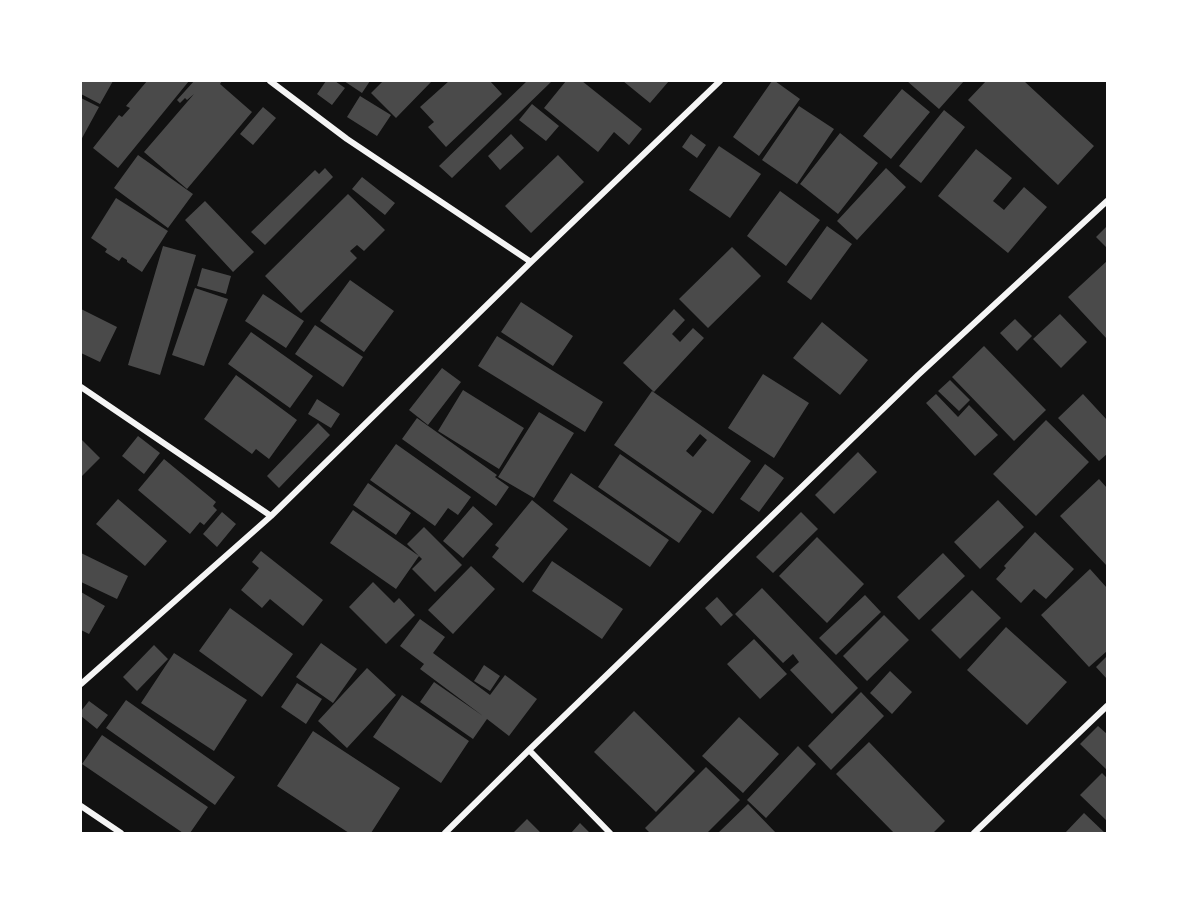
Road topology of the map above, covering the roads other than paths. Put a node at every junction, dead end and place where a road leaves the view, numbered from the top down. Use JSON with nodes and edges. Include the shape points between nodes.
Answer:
{"nodes":[{"id":1,"x":270,"y":81,"type":"edge"},
{"id":2,"x":720,"y":81,"type":"edge"},
{"id":3,"x":1107,"y":201,"type":"edge"},
{"id":4,"x":531,"y":262,"type":"junction"},
{"id":5,"x":81,"y":387,"type":"edge"},
{"id":6,"x":270,"y":516,"type":"junction"},
{"id":7,"x":81,"y":684,"type":"edge"},
{"id":8,"x":1107,"y":706,"type":"edge"},
{"id":9,"x":529,"y":750,"type":"junction"},
{"id":10,"x":81,"y":806,"type":"edge"},
{"id":11,"x":121,"y":833,"type":"edge"},
{"id":12,"x":445,"y":833,"type":"edge"},
{"id":13,"x":610,"y":833,"type":"edge"},
{"id":14,"x":974,"y":833,"type":"edge"}],
"edges":[{"from":1,"to":4,"type":"street","via":[[347,139]]},
{"from":2,"to":4,"type":"street"},
{"from":3,"to":9,"type":"street","via":[[918,375]]},
{"from":4,"to":6,"type":"street"},
{"from":5,"to":6,"type":"street"},
{"from":6,"to":7,"type":"street"},
{"from":8,"to":14,"type":"street"},
{"from":9,"to":12,"type":"street"},
{"from":9,"to":13,"type":"street"},
{"from":10,"to":11,"type":"street"}]}
